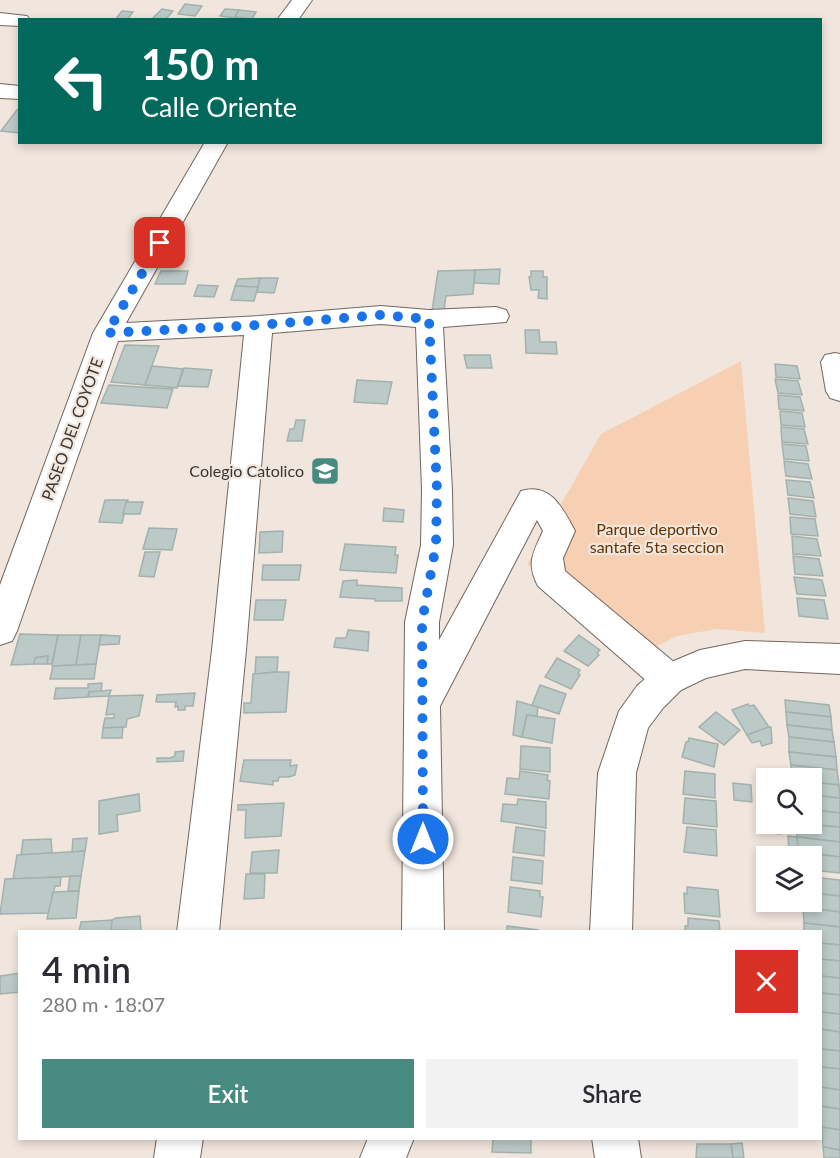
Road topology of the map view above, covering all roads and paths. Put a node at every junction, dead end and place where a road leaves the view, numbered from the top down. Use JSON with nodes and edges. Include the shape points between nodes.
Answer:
{"nodes":[{"id":1,"x":302,"y":0,"type":"edge"},
{"id":2,"x":288,"y":18,"type":"edge"},
{"id":3,"x":0,"y":19,"type":"edge"},
{"id":4,"x":18,"y":20,"type":"edge"},
{"id":5,"x":0,"y":91,"type":"edge"},
{"id":6,"x":18,"y":93,"type":"edge"},
{"id":7,"x":217,"y":144,"type":"edge"},
{"id":8,"x":496,"y":316,"type":"dead end"},
{"id":9,"x":429,"y":319,"type":"junction"},
{"id":10,"x":259,"y":325,"type":"junction"},
{"id":11,"x":107,"y":333,"type":"junction"},
{"id":12,"x":835,"y":362,"type":"dead end"},
{"id":13,"x":840,"y":391,"type":"edge"},
{"id":14,"x":0,"y":631,"type":"edge"},
{"id":15,"x":840,"y":659,"type":"edge"},
{"id":16,"x":669,"y":679,"type":"junction"},
{"id":17,"x":424,"y":701,"type":"junction"},
{"id":18,"x":198,"y":930,"type":"edge"},
{"id":19,"x":423,"y":930,"type":"edge"},
{"id":20,"x":611,"y":930,"type":"edge"},
{"id":21,"x":180,"y":1140,"type":"edge"},
{"id":22,"x":390,"y":1140,"type":"edge"},
{"id":23,"x":615,"y":1140,"type":"edge"},
{"id":24,"x":177,"y":1158,"type":"edge"},
{"id":25,"x":382,"y":1158,"type":"edge"},
{"id":26,"x":618,"y":1158,"type":"edge"}],
"edges":[{"from":1,"to":2,"type":"street"},
{"from":3,"to":4,"type":"street"},
{"from":5,"to":6,"type":"street"},
{"from":7,"to":11,"type":"street","name":"PASEO DEL COYOTE"},
{"from":8,"to":9,"type":"street"},
{"from":9,"to":10,"type":"street","via":[[381,315]]},
{"from":9,"to":17,"type":"street","via":[[437,490],[436,545],[422,622]]},
{"from":10,"to":11,"type":"street"},
{"from":10,"to":18,"type":"street"},
{"from":11,"to":14,"type":"street","name":"PASEO DEL COYOTE"},
{"from":12,"to":13,"type":"street"},
{"from":15,"to":16,"type":"street","via":[[745,655],[700,665]]},
{"from":16,"to":17,"type":"street","via":[[550,576],[547,558],[559,531],[544,505],[532,499]]},
{"from":16,"to":20,"type":"street","via":[[632,722],[616,773]]},
{"from":17,"to":19,"type":"street"},
{"from":21,"to":24,"type":"street"},
{"from":22,"to":25,"type":"street"},
{"from":23,"to":26,"type":"street"}]}
